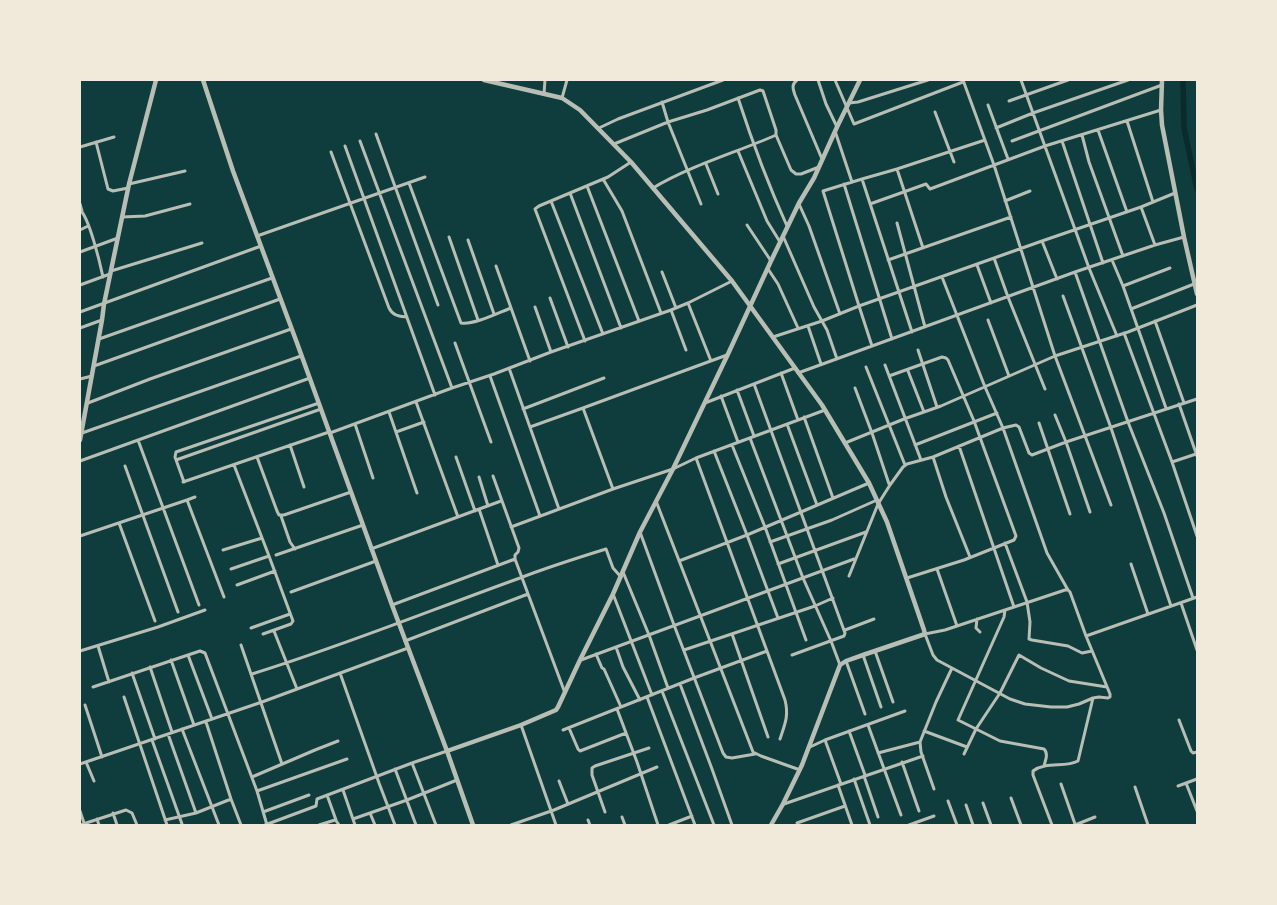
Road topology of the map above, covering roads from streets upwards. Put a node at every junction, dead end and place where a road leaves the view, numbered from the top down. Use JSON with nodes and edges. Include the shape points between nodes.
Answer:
{"nodes":[{"id":1,"x":156,"y":80,"type":"edge"},
{"id":2,"x":203,"y":80,"type":"edge"},
{"id":3,"x":484,"y":80,"type":"edge"},
{"id":4,"x":545,"y":80,"type":"edge"},
{"id":5,"x":567,"y":80,"type":"edge"},
{"id":6,"x":722,"y":80,"type":"edge"},
{"id":7,"x":791,"y":80,"type":"edge"},
{"id":8,"x":797,"y":80,"type":"edge"},
{"id":9,"x":818,"y":80,"type":"edge"},
{"id":10,"x":835,"y":80,"type":"edge"},
{"id":11,"x":860,"y":80,"type":"edge"},
{"id":12,"x":928,"y":80,"type":"edge"},
{"id":13,"x":1022,"y":80,"type":"edge"},
{"id":14,"x":1068,"y":80,"type":"edge"},
{"id":15,"x":1128,"y":80,"type":"edge"},
{"id":16,"x":963,"y":81,"type":"edge"},
{"id":17,"x":1162,"y":83,"type":"edge"},
{"id":18,"x":793,"y":86,"type":"junction"},
{"id":19,"x":544,"y":94,"type":"junction"},
{"id":20,"x":1027,"y":94,"type":"junction"},
{"id":21,"x":562,"y":98,"type":"junction"},
{"id":22,"x":738,"y":98,"type":"junction"},
{"id":23,"x":1009,"y":101,"type":"dead end"},
{"id":24,"x":662,"y":102,"type":"junction"},
{"id":25,"x":847,"y":105,"type":"junction"},
{"id":26,"x":988,"y":105,"type":"dead end"},
{"id":27,"x":1161,"y":110,"type":"junction"},
{"id":28,"x":935,"y":112,"type":"dead end"},
{"id":29,"x":1034,"y":114,"type":"junction"},
{"id":30,"x":1127,"y":121,"type":"junction"},
{"id":31,"x":668,"y":122,"type":"junction"},
{"id":32,"x":599,"y":128,"type":"junction"},
{"id":33,"x":996,"y":128,"type":"junction"},
{"id":34,"x":836,"y":129,"type":"junction"},
{"id":35,"x":1039,"y":130,"type":"junction"},
{"id":36,"x":1098,"y":130,"type":"junction"},
{"id":37,"x":376,"y":134,"type":"dead end"},
{"id":38,"x":776,"y":135,"type":"junction"},
{"id":39,"x":1082,"y":135,"type":"junction"},
{"id":40,"x":114,"y":137,"type":"dead end"},
{"id":41,"x":985,"y":140,"type":"junction"},
{"id":42,"x":360,"y":141,"type":"dead end"},
{"id":43,"x":1012,"y":141,"type":"dead end"},
{"id":44,"x":1062,"y":141,"type":"junction"},
{"id":45,"x":96,"y":142,"type":"junction"},
{"id":46,"x":614,"y":144,"type":"junction"},
{"id":47,"x":753,"y":145,"type":"junction"},
{"id":48,"x":345,"y":146,"type":"dead end"},
{"id":49,"x":1045,"y":146,"type":"junction"},
{"id":50,"x":80,"y":147,"type":"edge"},
{"id":51,"x":738,"y":151,"type":"junction"},
{"id":52,"x":949,"y":151,"type":"junction"},
{"id":53,"x":330,"y":152,"type":"dead end"},
{"id":54,"x":822,"y":159,"type":"junction"},
{"id":55,"x":1008,"y":159,"type":"junction"},
{"id":56,"x":631,"y":162,"type":"junction"},
{"id":57,"x":954,"y":162,"type":"dead end"},
{"id":58,"x":706,"y":164,"type":"junction"},
{"id":59,"x":994,"y":165,"type":"junction"},
{"id":60,"x":819,"y":167,"type":"junction"},
{"id":61,"x":897,"y":169,"type":"junction"},
{"id":62,"x":687,"y":170,"type":"junction"},
{"id":63,"x":185,"y":171,"type":"dead end"},
{"id":64,"x":425,"y":177,"type":"dead end"},
{"id":65,"x":603,"y":179,"type":"junction"},
{"id":66,"x":862,"y":179,"type":"junction"},
{"id":67,"x":852,"y":182,"type":"junction"},
{"id":68,"x":409,"y":183,"type":"junction"},
{"id":69,"x":844,"y":184,"type":"junction"},
{"id":70,"x":128,"y":186,"type":"junction"},
{"id":71,"x":587,"y":186,"type":"junction"},
{"id":72,"x":395,"y":188,"type":"junction"},
{"id":73,"x":653,"y":188,"type":"junction"},
{"id":74,"x":905,"y":192,"type":"junction"},
{"id":75,"x":1030,"y":192,"type":"dead end"},
{"id":76,"x":380,"y":193,"type":"junction"},
{"id":77,"x":570,"y":193,"type":"junction"},
{"id":78,"x":1176,"y":193,"type":"junction"},
{"id":79,"x":718,"y":194,"type":"dead end"},
{"id":80,"x":364,"y":198,"type":"junction"},
{"id":81,"x":551,"y":201,"type":"junction"},
{"id":82,"x":1005,"y":201,"type":"junction"},
{"id":83,"x":1153,"y":202,"type":"junction"},
{"id":84,"x":350,"y":203,"type":"junction"},
{"id":85,"x":799,"y":203,"type":"junction"},
{"id":86,"x":80,"y":204,"type":"edge"},
{"id":87,"x":190,"y":204,"type":"dead end"},
{"id":88,"x":700,"y":204,"type":"dead end"},
{"id":89,"x":870,"y":204,"type":"junction"},
{"id":90,"x":1141,"y":206,"type":"junction"},
{"id":91,"x":81,"y":211,"type":"edge"},
{"id":92,"x":1127,"y":212,"type":"junction"},
{"id":93,"x":122,"y":217,"type":"junction"},
{"id":94,"x":1011,"y":217,"type":"junction"},
{"id":95,"x":1110,"y":218,"type":"junction"},
{"id":96,"x":897,"y":223,"type":"dead end"},
{"id":97,"x":1090,"y":224,"type":"junction"},
{"id":98,"x":747,"y":225,"type":"dead end"},
{"id":99,"x":88,"y":226,"type":"junction"},
{"id":100,"x":788,"y":226,"type":"junction"},
{"id":101,"x":1075,"y":229,"type":"junction"},
{"id":102,"x":80,"y":230,"type":"edge"},
{"id":103,"x":257,"y":236,"type":"junction"},
{"id":104,"x":783,"y":236,"type":"junction"},
{"id":105,"x":448,"y":237,"type":"dead end"},
{"id":106,"x":1184,"y":237,"type":"junction"},
{"id":107,"x":118,"y":238,"type":"junction"},
{"id":108,"x":468,"y":240,"type":"dead end"},
{"id":109,"x":1042,"y":241,"type":"junction"},
{"id":110,"x":780,"y":242,"type":"junction"},
{"id":111,"x":202,"y":243,"type":"dead end"},
{"id":112,"x":1155,"y":245,"type":"junction"},
{"id":113,"x":95,"y":246,"type":"junction"},
{"id":114,"x":261,"y":246,"type":"junction"},
{"id":115,"x":923,"y":248,"type":"junction"},
{"id":116,"x":1021,"y":248,"type":"junction"},
{"id":117,"x":80,"y":252,"type":"edge"},
{"id":118,"x":906,"y":254,"type":"junction"},
{"id":119,"x":1123,"y":256,"type":"junction"},
{"id":120,"x":994,"y":258,"type":"junction"},
{"id":121,"x":888,"y":260,"type":"junction"},
{"id":122,"x":1112,"y":260,"type":"junction"},
{"id":123,"x":771,"y":261,"type":"junction"},
{"id":124,"x":1103,"y":263,"type":"junction"},
{"id":125,"x":977,"y":264,"type":"junction"},
{"id":126,"x":496,"y":266,"type":"dead end"},
{"id":127,"x":768,"y":268,"type":"junction"},
{"id":128,"x":1089,"y":268,"type":"junction"},
{"id":129,"x":1170,"y":268,"type":"dead end"},
{"id":130,"x":111,"y":272,"type":"junction"},
{"id":131,"x":662,"y":272,"type":"dead end"},
{"id":132,"x":1075,"y":272,"type":"junction"},
{"id":133,"x":103,"y":277,"type":"junction"},
{"id":134,"x":942,"y":277,"type":"junction"},
{"id":135,"x":272,"y":278,"type":"junction"},
{"id":136,"x":1057,"y":279,"type":"junction"},
{"id":137,"x":732,"y":281,"type":"junction"},
{"id":138,"x":1194,"y":284,"type":"junction"},
{"id":139,"x":80,"y":285,"type":"edge"},
{"id":140,"x":1123,"y":286,"type":"junction"},
{"id":141,"x":914,"y":287,"type":"junction"},
{"id":142,"x":1033,"y":288,"type":"junction"},
{"id":143,"x":899,"y":293,"type":"junction"},
{"id":144,"x":1197,"y":294,"type":"edge"},
{"id":145,"x":1063,"y":296,"type":"dead end"},
{"id":146,"x":1008,"y":297,"type":"junction"},
{"id":147,"x":550,"y":298,"type":"dead end"},
{"id":148,"x":280,"y":299,"type":"junction"},
{"id":149,"x":879,"y":300,"type":"junction"},
{"id":150,"x":688,"y":303,"type":"junction"},
{"id":151,"x":991,"y":303,"type":"junction"},
{"id":152,"x":104,"y":304,"type":"junction"},
{"id":153,"x":438,"y":305,"type":"dead end"},
{"id":154,"x":1197,"y":305,"type":"edge"},
{"id":155,"x":859,"y":306,"type":"junction"},
{"id":156,"x":535,"y":307,"type":"dead end"},
{"id":157,"x":750,"y":307,"type":"junction"},
{"id":158,"x":511,"y":308,"type":"junction"},
{"id":159,"x":676,"y":308,"type":"junction"},
{"id":160,"x":1131,"y":309,"type":"junction"},
{"id":161,"x":671,"y":310,"type":"junction"},
{"id":162,"x":80,"y":312,"type":"edge"},
{"id":163,"x":494,"y":314,"type":"junction"},
{"id":164,"x":661,"y":314,"type":"junction"},
{"id":165,"x":840,"y":314,"type":"junction"},
{"id":166,"x":957,"y":315,"type":"junction"},
{"id":167,"x":407,"y":317,"type":"junction"},
{"id":168,"x":102,"y":320,"type":"junction"},
{"id":169,"x":478,"y":320,"type":"junction"},
{"id":170,"x":988,"y":320,"type":"dead end"},
{"id":171,"x":822,"y":321,"type":"junction"},
{"id":172,"x":1155,"y":321,"type":"junction"},
{"id":173,"x":639,"y":322,"type":"junction"},
{"id":174,"x":808,"y":326,"type":"junction"},
{"id":175,"x":925,"y":327,"type":"junction"},
{"id":176,"x":80,"y":328,"type":"edge"},
{"id":177,"x":621,"y":328,"type":"junction"},
{"id":178,"x":798,"y":328,"type":"junction"},
{"id":179,"x":1137,"y":328,"type":"junction"},
{"id":180,"x":291,"y":329,"type":"junction"},
{"id":181,"x":912,"y":332,"type":"junction"},
{"id":182,"x":1124,"y":333,"type":"junction"},
{"id":183,"x":603,"y":334,"type":"junction"},
{"id":184,"x":1116,"y":336,"type":"junction"},
{"id":185,"x":773,"y":338,"type":"junction"},
{"id":186,"x":99,"y":339,"type":"junction"},
{"id":187,"x":892,"y":339,"type":"junction"},
{"id":188,"x":585,"y":341,"type":"junction"},
{"id":189,"x":1100,"y":341,"type":"junction"},
{"id":190,"x":455,"y":343,"type":"dead end"},
{"id":191,"x":872,"y":346,"type":"junction"},
{"id":192,"x":568,"y":347,"type":"junction"},
{"id":193,"x":1081,"y":348,"type":"junction"},
{"id":194,"x":686,"y":350,"type":"dead end"},
{"id":195,"x":918,"y":350,"type":"dead end"},
{"id":196,"x":551,"y":352,"type":"junction"},
{"id":197,"x":728,"y":354,"type":"junction"},
{"id":198,"x":301,"y":356,"type":"junction"},
{"id":199,"x":1055,"y":356,"type":"junction"},
{"id":200,"x":837,"y":359,"type":"junction"},
{"id":201,"x":530,"y":360,"type":"junction"},
{"id":202,"x":711,"y":361,"type":"junction"},
{"id":203,"x":821,"y":364,"type":"junction"},
{"id":204,"x":885,"y":365,"type":"dead end"},
{"id":205,"x":922,"y":365,"type":"junction"},
{"id":206,"x":1035,"y":365,"type":"junction"},
{"id":207,"x":94,"y":366,"type":"junction"},
{"id":208,"x":866,"y":366,"type":"dead end"},
{"id":209,"x":509,"y":368,"type":"junction"},
{"id":210,"x":796,"y":370,"type":"junction"},
{"id":211,"x":908,"y":370,"type":"junction"},
{"id":212,"x":781,"y":373,"type":"junction"},
{"id":213,"x":92,"y":376,"type":"junction"},
{"id":214,"x":490,"y":376,"type":"junction"},
{"id":215,"x":889,"y":376,"type":"junction"},
{"id":216,"x":1009,"y":376,"type":"junction"},
{"id":217,"x":310,"y":378,"type":"junction"},
{"id":218,"x":604,"y":378,"type":"dead end"},
{"id":219,"x":80,"y":379,"type":"edge"},
{"id":220,"x":469,"y":383,"type":"junction"},
{"id":221,"x":754,"y":384,"type":"junction"},
{"id":222,"x":985,"y":387,"type":"junction"},
{"id":223,"x":452,"y":388,"type":"junction"},
{"id":224,"x":855,"y":388,"type":"dead end"},
{"id":225,"x":1044,"y":389,"type":"dead end"},
{"id":226,"x":737,"y":390,"type":"junction"},
{"id":227,"x":435,"y":395,"type":"junction"},
{"id":228,"x":721,"y":396,"type":"junction"},
{"id":229,"x":964,"y":396,"type":"junction"},
{"id":230,"x":1197,"y":401,"type":"edge"},
{"id":231,"x":416,"y":402,"type":"junction"},
{"id":232,"x":1184,"y":402,"type":"junction"},
{"id":233,"x":88,"y":403,"type":"junction"},
{"id":234,"x":319,"y":403,"type":"junction"},
{"id":235,"x":705,"y":403,"type":"junction"},
{"id":236,"x":1179,"y":404,"type":"junction"},
{"id":237,"x":936,"y":407,"type":"junction"},
{"id":238,"x":584,"y":408,"type":"junction"},
{"id":239,"x":1166,"y":408,"type":"junction"},
{"id":240,"x":523,"y":409,"type":"junction"},
{"id":241,"x":321,"y":410,"type":"junction"},
{"id":242,"x":825,"y":410,"type":"junction"},
{"id":243,"x":83,"y":412,"type":"edge"},
{"id":244,"x":389,"y":412,"type":"junction"},
{"id":245,"x":924,"y":412,"type":"junction"},
{"id":246,"x":996,"y":413,"type":"junction"},
{"id":247,"x":1153,"y":414,"type":"junction"},
{"id":248,"x":1055,"y":415,"type":"dead end"},
{"id":249,"x":804,"y":417,"type":"junction"},
{"id":250,"x":904,"y":419,"type":"junction"},
{"id":251,"x":798,"y":420,"type":"junction"},
{"id":252,"x":424,"y":422,"type":"junction"},
{"id":253,"x":974,"y":422,"type":"junction"},
{"id":254,"x":1128,"y":422,"type":"junction"},
{"id":255,"x":355,"y":424,"type":"junction"},
{"id":256,"x":787,"y":424,"type":"junction"},
{"id":257,"x":1039,"y":424,"type":"dead end"},
{"id":258,"x":890,"y":426,"type":"junction"},
{"id":259,"x":530,"y":427,"type":"junction"},
{"id":260,"x":1003,"y":428,"type":"junction"},
{"id":261,"x":1111,"y":428,"type":"junction"},
{"id":262,"x":772,"y":430,"type":"junction"},
{"id":263,"x":329,"y":432,"type":"junction"},
{"id":264,"x":396,"y":432,"type":"junction"},
{"id":265,"x":82,"y":433,"type":"junction"},
{"id":266,"x":872,"y":433,"type":"junction"},
{"id":267,"x":1086,"y":436,"type":"junction"},
{"id":268,"x":752,"y":437,"type":"junction"},
{"id":269,"x":980,"y":437,"type":"junction"},
{"id":270,"x":80,"y":440,"type":"edge"},
{"id":271,"x":138,"y":440,"type":"junction"},
{"id":272,"x":491,"y":442,"type":"dead end"},
{"id":273,"x":738,"y":442,"type":"junction"},
{"id":274,"x":1066,"y":442,"type":"junction"},
{"id":275,"x":845,"y":443,"type":"junction"},
{"id":276,"x":290,"y":445,"type":"junction"},
{"id":277,"x":732,"y":445,"type":"junction"},
{"id":278,"x":915,"y":446,"type":"junction"},
{"id":279,"x":959,"y":446,"type":"junction"},
{"id":280,"x":1048,"y":449,"type":"junction"},
{"id":281,"x":714,"y":451,"type":"junction"},
{"id":282,"x":1197,"y":455,"type":"edge"},
{"id":283,"x":257,"y":457,"type":"junction"},
{"id":284,"x":456,"y":457,"type":"dead end"},
{"id":285,"x":933,"y":457,"type":"junction"},
{"id":286,"x":696,"y":458,"type":"junction"},
{"id":287,"x":176,"y":460,"type":"junction"},
{"id":288,"x":921,"y":460,"type":"junction"},
{"id":289,"x":80,"y":461,"type":"edge"},
{"id":290,"x":1172,"y":462,"type":"junction"},
{"id":291,"x":234,"y":465,"type":"junction"},
{"id":292,"x":905,"y":465,"type":"junction"},
{"id":293,"x":125,"y":466,"type":"dead end"},
{"id":294,"x":673,"y":469,"type":"junction"},
{"id":295,"x":492,"y":476,"type":"dead end"},
{"id":296,"x":479,"y":477,"type":"dead end"},
{"id":297,"x":374,"y":478,"type":"dead end"},
{"id":298,"x":869,"y":483,"type":"junction"},
{"id":299,"x":890,"y":485,"type":"junction"},
{"id":300,"x":304,"y":487,"type":"dead end"},
{"id":301,"x":613,"y":489,"type":"junction"},
{"id":302,"x":351,"y":492,"type":"junction"},
{"id":303,"x":417,"y":493,"type":"dead end"},
{"id":304,"x":195,"y":497,"type":"dead end"},
{"id":305,"x":834,"y":498,"type":"junction"},
{"id":306,"x":187,"y":500,"type":"junction"},
{"id":307,"x":501,"y":501,"type":"junction"},
{"id":308,"x":656,"y":501,"type":"junction"},
{"id":309,"x":877,"y":502,"type":"junction"},
{"id":310,"x":817,"y":505,"type":"junction"},
{"id":311,"x":1111,"y":505,"type":"dead end"},
{"id":312,"x":488,"y":506,"type":"junction"},
{"id":313,"x":163,"y":507,"type":"junction"},
{"id":314,"x":479,"y":509,"type":"junction"},
{"id":315,"x":559,"y":509,"type":"junction"},
{"id":316,"x":474,"y":511,"type":"junction"},
{"id":317,"x":801,"y":512,"type":"junction"},
{"id":318,"x":1090,"y":512,"type":"dead end"},
{"id":319,"x":142,"y":514,"type":"junction"},
{"id":320,"x":1070,"y":514,"type":"dead end"},
{"id":321,"x":281,"y":516,"type":"junction"},
{"id":322,"x":540,"y":516,"type":"junction"},
{"id":323,"x":458,"y":517,"type":"junction"},
{"id":324,"x":782,"y":520,"type":"junction"},
{"id":325,"x":119,"y":523,"type":"junction"},
{"id":326,"x":363,"y":525,"type":"junction"},
{"id":327,"x":511,"y":527,"type":"junction"},
{"id":328,"x":765,"y":527,"type":"junction"},
{"id":329,"x":806,"y":529,"type":"junction"},
{"id":330,"x":640,"y":532,"type":"junction"},
{"id":331,"x":866,"y":532,"type":"junction"},
{"id":332,"x":747,"y":534,"type":"junction"},
{"id":333,"x":80,"y":536,"type":"edge"},
{"id":334,"x":788,"y":536,"type":"junction"},
{"id":335,"x":1197,"y":536,"type":"edge"},
{"id":336,"x":262,"y":538,"type":"junction"},
{"id":337,"x":727,"y":542,"type":"junction"},
{"id":338,"x":770,"y":542,"type":"junction"},
{"id":339,"x":1005,"y":543,"type":"junction"},
{"id":340,"x":994,"y":547,"type":"junction"},
{"id":341,"x":295,"y":549,"type":"junction"},
{"id":342,"x":371,"y":549,"type":"junction"},
{"id":343,"x":223,"y":550,"type":"dead end"},
{"id":344,"x":814,"y":550,"type":"junction"},
{"id":345,"x":276,"y":555,"type":"dead end"},
{"id":346,"x":270,"y":556,"type":"junction"},
{"id":347,"x":970,"y":557,"type":"junction"},
{"id":348,"x":796,"y":558,"type":"junction"},
{"id":349,"x":515,"y":559,"type":"junction"},
{"id":350,"x":855,"y":559,"type":"junction"},
{"id":351,"x":376,"y":561,"type":"junction"},
{"id":352,"x":679,"y":561,"type":"junction"},
{"id":353,"x":778,"y":564,"type":"junction"},
{"id":354,"x":1132,"y":564,"type":"dead end"},
{"id":355,"x":498,"y":566,"type":"junction"},
{"id":356,"x":231,"y":569,"type":"dead end"},
{"id":357,"x":937,"y":569,"type":"junction"},
{"id":358,"x":275,"y":571,"type":"junction"},
{"id":359,"x":823,"y":571,"type":"junction"},
{"id":360,"x":623,"y":572,"type":"junction"},
{"id":361,"x":849,"y":576,"type":"dead end"},
{"id":362,"x":522,"y":577,"type":"junction"},
{"id":363,"x":621,"y":577,"type":"junction"},
{"id":364,"x":803,"y":578,"type":"junction"},
{"id":365,"x":907,"y":578,"type":"junction"},
{"id":366,"x":237,"y":585,"type":"dead end"},
{"id":367,"x":786,"y":585,"type":"junction"},
{"id":368,"x":1068,"y":590,"type":"junction"},
{"id":369,"x":768,"y":591,"type":"junction"},
{"id":370,"x":291,"y":592,"type":"dead end"},
{"id":371,"x":528,"y":594,"type":"junction"},
{"id":372,"x":613,"y":594,"type":"junction"},
{"id":373,"x":224,"y":597,"type":"dead end"},
{"id":374,"x":748,"y":598,"type":"junction"},
{"id":375,"x":833,"y":598,"type":"junction"},
{"id":376,"x":1195,"y":598,"type":"edge"},
{"id":377,"x":1027,"y":602,"type":"junction"},
{"id":378,"x":1181,"y":603,"type":"junction"},
{"id":379,"x":199,"y":605,"type":"dead end"},
{"id":380,"x":392,"y":605,"type":"junction"},
{"id":381,"x":815,"y":606,"type":"junction"},
{"id":382,"x":1171,"y":606,"type":"junction"},
{"id":383,"x":1014,"y":607,"type":"junction"},
{"id":384,"x":205,"y":610,"type":"dead end"},
{"id":385,"x":1005,"y":610,"type":"junction"},
{"id":386,"x":178,"y":612,"type":"dead end"},
{"id":387,"x":796,"y":612,"type":"junction"},
{"id":388,"x":290,"y":614,"type":"junction"},
{"id":389,"x":1148,"y":614,"type":"junction"},
{"id":390,"x":700,"y":616,"type":"junction"},
{"id":391,"x":778,"y":618,"type":"junction"},
{"id":392,"x":977,"y":619,"type":"junction"},
{"id":393,"x":874,"y":620,"type":"dead end"},
{"id":394,"x":155,"y":621,"type":"dead end"},
{"id":395,"x":399,"y":623,"type":"junction"},
{"id":396,"x":674,"y":625,"type":"junction"},
{"id":397,"x":758,"y":625,"type":"junction"},
{"id":398,"x":957,"y":626,"type":"junction"},
{"id":399,"x":251,"y":628,"type":"dead end"},
{"id":400,"x":845,"y":630,"type":"junction"},
{"id":401,"x":274,"y":631,"type":"junction"},
{"id":402,"x":980,"y":632,"type":"dead end"},
{"id":403,"x":263,"y":634,"type":"dead end"},
{"id":404,"x":732,"y":634,"type":"junction"},
{"id":405,"x":925,"y":634,"type":"junction"},
{"id":406,"x":648,"y":635,"type":"junction"},
{"id":407,"x":1086,"y":636,"type":"junction"},
{"id":408,"x":806,"y":640,"type":"dead end"},
{"id":409,"x":405,"y":641,"type":"junction"},
{"id":410,"x":632,"y":641,"type":"junction"},
{"id":411,"x":710,"y":641,"type":"junction"},
{"id":412,"x":831,"y":641,"type":"junction"},
{"id":413,"x":242,"y":645,"type":"dead end"},
{"id":414,"x":98,"y":646,"type":"junction"},
{"id":415,"x":616,"y":647,"type":"junction"},
{"id":416,"x":408,"y":648,"type":"junction"},
{"id":417,"x":684,"y":650,"type":"junction"},
{"id":418,"x":875,"y":650,"type":"junction"},
{"id":419,"x":1197,"y":650,"type":"edge"},
{"id":420,"x":80,"y":651,"type":"edge"},
{"id":421,"x":767,"y":651,"type":"junction"},
{"id":422,"x":1092,"y":651,"type":"junction"},
{"id":423,"x":596,"y":654,"type":"junction"},
{"id":424,"x":792,"y":654,"type":"dead end"},
{"id":425,"x":862,"y":654,"type":"junction"},
{"id":426,"x":188,"y":655,"type":"junction"},
{"id":427,"x":171,"y":660,"type":"junction"},
{"id":428,"x":580,"y":660,"type":"junction"},
{"id":429,"x":741,"y":661,"type":"junction"},
{"id":430,"x":846,"y":661,"type":"junction"},
{"id":431,"x":287,"y":663,"type":"junction"},
{"id":432,"x":840,"y":665,"type":"junction"},
{"id":433,"x":150,"y":667,"type":"junction"},
{"id":434,"x":952,"y":668,"type":"junction"},
{"id":435,"x":720,"y":669,"type":"junction"},
{"id":436,"x":132,"y":673,"type":"junction"},
{"id":437,"x":340,"y":673,"type":"junction"},
{"id":438,"x":252,"y":674,"type":"junction"},
{"id":439,"x":694,"y":678,"type":"junction"},
{"id":440,"x":975,"y":680,"type":"junction"},
{"id":441,"x":109,"y":682,"type":"junction"},
{"id":442,"x":680,"y":684,"type":"junction"},
{"id":443,"x":93,"y":687,"type":"dead end"},
{"id":444,"x":1107,"y":687,"type":"junction"},
{"id":445,"x":668,"y":688,"type":"junction"},
{"id":446,"x":297,"y":689,"type":"junction"},
{"id":447,"x":662,"y":691,"type":"junction"},
{"id":448,"x":565,"y":693,"type":"junction"},
{"id":449,"x":1000,"y":693,"type":"junction"},
{"id":450,"x":652,"y":695,"type":"junction"},
{"id":451,"x":124,"y":697,"type":"dead end"},
{"id":452,"x":647,"y":697,"type":"junction"},
{"id":453,"x":1093,"y":698,"type":"junction"},
{"id":454,"x":640,"y":700,"type":"junction"},
{"id":455,"x":262,"y":702,"type":"junction"},
{"id":456,"x":893,"y":702,"type":"dead end"},
{"id":457,"x":85,"y":705,"type":"dead end"},
{"id":458,"x":881,"y":707,"type":"dead end"},
{"id":459,"x":619,"y":708,"type":"junction"},
{"id":460,"x":905,"y":711,"type":"dead end"},
{"id":461,"x":228,"y":714,"type":"junction"},
{"id":462,"x":865,"y":714,"type":"dead end"},
{"id":463,"x":212,"y":719,"type":"junction"},
{"id":464,"x":1179,"y":720,"type":"dead end"},
{"id":465,"x":206,"y":721,"type":"junction"},
{"id":466,"x":194,"y":725,"type":"junction"},
{"id":467,"x":521,"y":725,"type":"junction"},
{"id":468,"x":868,"y":725,"type":"junction"},
{"id":469,"x":569,"y":728,"type":"junction"},
{"id":470,"x":182,"y":729,"type":"junction"},
{"id":471,"x":976,"y":729,"type":"junction"},
{"id":472,"x":563,"y":730,"type":"dead end"},
{"id":473,"x":849,"y":731,"type":"junction"},
{"id":474,"x":924,"y":731,"type":"junction"},
{"id":475,"x":172,"y":732,"type":"junction"},
{"id":476,"x":626,"y":733,"type":"junction"},
{"id":477,"x":168,"y":734,"type":"junction"},
{"id":478,"x":768,"y":737,"type":"dead end"},
{"id":479,"x":153,"y":739,"type":"junction"},
{"id":480,"x":780,"y":739,"type":"dead end"},
{"id":481,"x":825,"y":740,"type":"junction"},
{"id":482,"x":338,"y":741,"type":"dead end"},
{"id":483,"x":920,"y":742,"type":"junction"},
{"id":484,"x":140,"y":744,"type":"junction"},
{"id":485,"x":809,"y":747,"type":"junction"},
{"id":486,"x":967,"y":747,"type":"junction"},
{"id":487,"x":649,"y":748,"type":"dead end"},
{"id":488,"x":447,"y":751,"type":"junction"},
{"id":489,"x":1197,"y":752,"type":"edge"},
{"id":490,"x":634,"y":753,"type":"junction"},
{"id":491,"x":878,"y":753,"type":"junction"},
{"id":492,"x":755,"y":754,"type":"junction"},
{"id":493,"x":964,"y":754,"type":"dead end"},
{"id":494,"x":923,"y":756,"type":"junction"},
{"id":495,"x":102,"y":757,"type":"junction"},
{"id":496,"x":347,"y":759,"type":"dead end"},
{"id":497,"x":86,"y":762,"type":"junction"},
{"id":498,"x":902,"y":762,"type":"junction"},
{"id":499,"x":412,"y":763,"type":"junction"},
{"id":500,"x":80,"y":764,"type":"edge"},
{"id":501,"x":282,"y":764,"type":"junction"},
{"id":502,"x":1044,"y":766,"type":"junction"},
{"id":503,"x":657,"y":767,"type":"dead end"},
{"id":504,"x":884,"y":769,"type":"junction"},
{"id":505,"x":395,"y":770,"type":"junction"},
{"id":506,"x":800,"y":770,"type":"junction"},
{"id":507,"x":641,"y":773,"type":"junction"},
{"id":508,"x":377,"y":776,"type":"junction"},
{"id":509,"x":864,"y":776,"type":"junction"},
{"id":510,"x":252,"y":777,"type":"junction"},
{"id":511,"x":854,"y":779,"type":"junction"},
{"id":512,"x":1197,"y":779,"type":"edge"},
{"id":513,"x":457,"y":780,"type":"junction"},
{"id":514,"x":94,"y":781,"type":"dead end"},
{"id":515,"x":559,"y":781,"type":"dead end"},
{"id":516,"x":1186,"y":783,"type":"junction"},
{"id":517,"x":839,"y":784,"type":"junction"},
{"id":518,"x":1061,"y":784,"type":"dead end"},
{"id":519,"x":1178,"y":786,"type":"dead end"},
{"id":520,"x":1135,"y":787,"type":"dead end"},
{"id":521,"x":934,"y":789,"type":"dead end"},
{"id":522,"x":343,"y":790,"type":"junction"},
{"id":523,"x":257,"y":791,"type":"junction"},
{"id":524,"x":598,"y":792,"type":"junction"},
{"id":525,"x":424,"y":794,"type":"junction"},
{"id":526,"x":309,"y":795,"type":"dead end"},
{"id":527,"x":327,"y":795,"type":"junction"},
{"id":528,"x":1011,"y":798,"type":"dead end"},
{"id":529,"x":231,"y":799,"type":"junction"},
{"id":530,"x":407,"y":800,"type":"junction"},
{"id":531,"x":948,"y":801,"type":"dead end"},
{"id":532,"x":983,"y":803,"type":"dead end"},
{"id":533,"x":568,"y":804,"type":"junction"},
{"id":534,"x":783,"y":804,"type":"junction"},
{"id":535,"x":966,"y":805,"type":"dead end"},
{"id":536,"x":845,"y":806,"type":"junction"},
{"id":537,"x":212,"y":807,"type":"junction"},
{"id":538,"x":388,"y":807,"type":"junction"},
{"id":539,"x":80,"y":811,"type":"edge"},
{"id":540,"x":550,"y":811,"type":"junction"},
{"id":541,"x":919,"y":811,"type":"dead end"},
{"id":542,"x":1197,"y":811,"type":"edge"},
{"id":543,"x":263,"y":812,"type":"junction"},
{"id":544,"x":605,"y":812,"type":"dead end"},
{"id":545,"x":113,"y":813,"type":"junction"},
{"id":546,"x":196,"y":813,"type":"junction"},
{"id":547,"x":370,"y":813,"type":"junction"},
{"id":548,"x":902,"y":815,"type":"dead end"},
{"id":549,"x":692,"y":816,"type":"junction"},
{"id":550,"x":934,"y":816,"type":"dead end"},
{"id":551,"x":178,"y":817,"type":"junction"},
{"id":552,"x":622,"y":817,"type":"dead end"},
{"id":553,"x":878,"y":817,"type":"dead end"},
{"id":554,"x":1095,"y":817,"type":"dead end"},
{"id":555,"x":97,"y":819,"type":"junction"},
{"id":556,"x":353,"y":819,"type":"junction"},
{"id":557,"x":165,"y":820,"type":"junction"},
{"id":558,"x":336,"y":820,"type":"junction"},
{"id":559,"x":588,"y":820,"type":"dead end"},
{"id":560,"x":797,"y":823,"type":"dead end"},
{"id":561,"x":81,"y":824,"type":"edge"},
{"id":562,"x":182,"y":824,"type":"edge"},
{"id":563,"x":99,"y":825,"type":"edge"},
{"id":564,"x":117,"y":825,"type":"edge"},
{"id":565,"x":137,"y":825,"type":"edge"},
{"id":566,"x":167,"y":825,"type":"edge"},
{"id":567,"x":219,"y":825,"type":"edge"},
{"id":568,"x":241,"y":825,"type":"edge"},
{"id":569,"x":266,"y":825,"type":"edge"},
{"id":570,"x":320,"y":825,"type":"edge"},
{"id":571,"x":339,"y":825,"type":"edge"},
{"id":572,"x":355,"y":825,"type":"edge"},
{"id":573,"x":375,"y":825,"type":"edge"},
{"id":574,"x":395,"y":825,"type":"edge"},
{"id":575,"x":416,"y":825,"type":"edge"},
{"id":576,"x":436,"y":825,"type":"edge"},
{"id":577,"x":472,"y":825,"type":"edge"},
{"id":578,"x":511,"y":825,"type":"edge"},
{"id":579,"x":556,"y":825,"type":"edge"},
{"id":580,"x":590,"y":825,"type":"edge"},
{"id":581,"x":625,"y":825,"type":"edge"},
{"id":582,"x":658,"y":825,"type":"edge"},
{"id":583,"x":669,"y":825,"type":"edge"},
{"id":584,"x":695,"y":825,"type":"edge"},
{"id":585,"x":714,"y":825,"type":"edge"},
{"id":586,"x":732,"y":825,"type":"edge"},
{"id":587,"x":770,"y":825,"type":"edge"},
{"id":588,"x":852,"y":825,"type":"edge"},
{"id":589,"x":870,"y":825,"type":"edge"},
{"id":590,"x":909,"y":825,"type":"edge"},
{"id":591,"x":957,"y":825,"type":"edge"},
{"id":592,"x":974,"y":825,"type":"edge"},
{"id":593,"x":991,"y":825,"type":"edge"},
{"id":594,"x":1021,"y":825,"type":"edge"},
{"id":595,"x":1052,"y":825,"type":"edge"},
{"id":596,"x":1075,"y":825,"type":"edge"},
{"id":597,"x":1148,"y":825,"type":"edge"}],
"edges":[{"from":1,"to":70,"type":"street"},
{"from":2,"to":103,"type":"street"},
{"from":3,"to":19,"type":"street"},
{"from":4,"to":19,"type":"street"},
{"from":5,"to":21,"type":"street"},
{"from":6,"to":24,"type":"street"},
{"from":7,"to":18,"type":"street"},
{"from":8,"to":18,"type":"street"},
{"from":9,"to":34,"type":"street"},
{"from":10,"to":25,"type":"street"},
{"from":11,"to":25,"type":"street"},
{"from":12,"to":25,"type":"street"},
{"from":13,"to":20,"type":"street"},
{"from":14,"to":20,"type":"street"},
{"from":15,"to":29,"type":"street"},
{"from":16,"to":25,"type":"street","via":[[854,124]]},
{"from":16,"to":41,"type":"street"},
{"from":17,"to":27,"type":"street"},
{"from":17,"to":35,"type":"street"},
{"from":18,"to":54,"type":"street"},
{"from":19,"to":21,"type":"street"},
{"from":20,"to":23,"type":"street"},
{"from":20,"to":29,"type":"street"},
{"from":21,"to":32,"type":"street"},
{"from":22,"to":31,"type":"street"},
{"from":22,"to":38,"type":"street","via":[[762,91]]},
{"from":22,"to":47,"type":"street"},
{"from":24,"to":31,"type":"street"},
{"from":24,"to":32,"type":"street"},
{"from":25,"to":34,"type":"street"},
{"from":26,"to":33,"type":"street"},
{"from":27,"to":30,"type":"street"},
{"from":27,"to":78,"type":"street"},
{"from":28,"to":52,"type":"street"},
{"from":29,"to":33,"type":"street"},
{"from":29,"to":35,"type":"street"},
{"from":30,"to":36,"type":"street"},
{"from":30,"to":83,"type":"street"},
{"from":31,"to":46,"type":"street"},
{"from":31,"to":62,"type":"street"},
{"from":32,"to":46,"type":"street"},
{"from":33,"to":55,"type":"street"},
{"from":34,"to":54,"type":"street"},
{"from":34,"to":67,"type":"street"},
{"from":35,"to":43,"type":"street"},
{"from":35,"to":49,"type":"street"},
{"from":36,"to":39,"type":"street"},
{"from":36,"to":92,"type":"street"},
{"from":37,"to":72,"type":"street"},
{"from":38,"to":47,"type":"street"},
{"from":38,"to":60,"type":"street","via":[[793,173],[801,174]]},
{"from":39,"to":44,"type":"street"},
{"from":39,"to":95,"type":"street"},
{"from":40,"to":45,"type":"street"},
{"from":41,"to":52,"type":"street"},
{"from":41,"to":59,"type":"street"},
{"from":42,"to":76,"type":"street"},
{"from":44,"to":49,"type":"street"},
{"from":44,"to":97,"type":"street"},
{"from":45,"to":50,"type":"street"},
{"from":45,"to":70,"type":"street","via":[[108,189],[113,191]]},
{"from":46,"to":56,"type":"street"},
{"from":47,"to":51,"type":"street"},
{"from":47,"to":100,"type":"street"},
{"from":48,"to":80,"type":"street"},
{"from":49,"to":55,"type":"street"},
{"from":49,"to":101,"type":"street"},
{"from":51,"to":58,"type":"street"},
{"from":51,"to":110,"type":"street","via":[[767,221]]},
{"from":52,"to":57,"type":"street"},
{"from":52,"to":61,"type":"street"},
{"from":53,"to":84,"type":"street"},
{"from":54,"to":60,"type":"street"},
{"from":55,"to":59,"type":"street"},
{"from":56,"to":65,"type":"street"},
{"from":56,"to":73,"type":"street"},
{"from":58,"to":62,"type":"street"},
{"from":58,"to":79,"type":"street"},
{"from":59,"to":74,"type":"street","via":[[930,189],[926,184]]},
{"from":59,"to":82,"type":"street"},
{"from":60,"to":85,"type":"street"},
{"from":61,"to":66,"type":"street"},
{"from":61,"to":74,"type":"street"},
{"from":62,"to":73,"type":"street"},
{"from":62,"to":88,"type":"street"},
{"from":63,"to":70,"type":"street"},
{"from":64,"to":68,"type":"street"},
{"from":65,"to":71,"type":"street"},
{"from":65,"to":164,"type":"street","via":[[622,211]]},
{"from":66,"to":67,"type":"street"},
{"from":66,"to":89,"type":"street"},
{"from":67,"to":69,"type":"street"},
{"from":68,"to":72,"type":"street"},
{"from":68,"to":169,"type":"street","via":[[461,322]]},
{"from":69,"to":149,"type":"street"},
{"from":69,"to":155,"type":"street","via":[[823,191]]},
{"from":70,"to":93,"type":"street"},
{"from":71,"to":77,"type":"street"},
{"from":71,"to":173,"type":"street"},
{"from":72,"to":76,"type":"street"},
{"from":72,"to":153,"type":"street"},
{"from":73,"to":137,"type":"street"},
{"from":74,"to":89,"type":"street"},
{"from":74,"to":115,"type":"street"},
{"from":75,"to":82,"type":"street"},
{"from":76,"to":80,"type":"street"},
{"from":76,"to":223,"type":"street"},
{"from":77,"to":81,"type":"street"},
{"from":77,"to":177,"type":"street"},
{"from":78,"to":83,"type":"street"},
{"from":78,"to":106,"type":"street"},
{"from":80,"to":84,"type":"street"},
{"from":80,"to":167,"type":"street"},
{"from":81,"to":183,"type":"street"},
{"from":81,"to":188,"type":"street","via":[[535,209]]},
{"from":82,"to":94,"type":"street"},
{"from":83,"to":90,"type":"street"},
{"from":84,"to":103,"type":"street"},
{"from":84,"to":167,"type":"street","via":[[391,312]]},
{"from":85,"to":100,"type":"street"},
{"from":85,"to":165,"type":"street"},
{"from":86,"to":91,"type":"street"},
{"from":87,"to":93,"type":"street","via":[[145,216]]},
{"from":89,"to":121,"type":"street"},
{"from":90,"to":92,"type":"street"},
{"from":90,"to":112,"type":"street"},
{"from":91,"to":99,"type":"street"},
{"from":92,"to":95,"type":"street"},
{"from":93,"to":107,"type":"street"},
{"from":94,"to":115,"type":"street"},
{"from":94,"to":116,"type":"street"},
{"from":95,"to":97,"type":"street"},
{"from":95,"to":119,"type":"street"},
{"from":96,"to":118,"type":"street"},
{"from":97,"to":101,"type":"street"},
{"from":97,"to":124,"type":"street"},
{"from":98,"to":123,"type":"street"},
{"from":99,"to":102,"type":"street"},
{"from":99,"to":113,"type":"street"},
{"from":100,"to":104,"type":"street"},
{"from":101,"to":109,"type":"street"},
{"from":101,"to":128,"type":"street"},
{"from":103,"to":114,"type":"street"},
{"from":104,"to":110,"type":"street"},
{"from":104,"to":171,"type":"street"},
{"from":105,"to":169,"type":"street"},
{"from":106,"to":112,"type":"street"},
{"from":106,"to":138,"type":"street"},
{"from":107,"to":113,"type":"street"},
{"from":107,"to":130,"type":"street"},
{"from":108,"to":163,"type":"street"},
{"from":109,"to":116,"type":"street"},
{"from":109,"to":136,"type":"street"},
{"from":110,"to":123,"type":"street"},
{"from":111,"to":130,"type":"street"},
{"from":112,"to":119,"type":"street"},
{"from":113,"to":117,"type":"street"},
{"from":113,"to":133,"type":"street"},
{"from":114,"to":135,"type":"street"},
{"from":114,"to":152,"type":"street"},
{"from":115,"to":118,"type":"street"},
{"from":116,"to":120,"type":"street"},
{"from":116,"to":142,"type":"street"},
{"from":118,"to":121,"type":"street"},
{"from":118,"to":141,"type":"street"},
{"from":119,"to":122,"type":"street"},
{"from":120,"to":125,"type":"street"},
{"from":120,"to":146,"type":"street"},
{"from":121,"to":143,"type":"street"},
{"from":122,"to":124,"type":"street"},
{"from":122,"to":140,"type":"street"},
{"from":123,"to":127,"type":"street"},
{"from":124,"to":128,"type":"street"},
{"from":125,"to":134,"type":"street"},
{"from":125,"to":151,"type":"street"},
{"from":126,"to":158,"type":"street"},
{"from":127,"to":157,"type":"street"},
{"from":127,"to":178,"type":"street"},
{"from":128,"to":132,"type":"street"},
{"from":128,"to":184,"type":"street"},
{"from":129,"to":140,"type":"street"},
{"from":130,"to":133,"type":"street"},
{"from":130,"to":152,"type":"street"},
{"from":131,"to":159,"type":"street"},
{"from":132,"to":136,"type":"street"},
{"from":132,"to":189,"type":"street"},
{"from":133,"to":139,"type":"street"},
{"from":134,"to":141,"type":"street"},
{"from":134,"to":166,"type":"street"},
{"from":135,"to":148,"type":"street"},
{"from":135,"to":186,"type":"street"},
{"from":136,"to":142,"type":"street"},
{"from":137,"to":150,"type":"street"},
{"from":137,"to":157,"type":"street"},
{"from":138,"to":144,"type":"street"},
{"from":138,"to":160,"type":"street"},
{"from":140,"to":160,"type":"street"},
{"from":141,"to":143,"type":"street"},
{"from":141,"to":175,"type":"street"},
{"from":142,"to":146,"type":"street"},
{"from":142,"to":199,"type":"street"},
{"from":143,"to":149,"type":"street"},
{"from":143,"to":181,"type":"street"},
{"from":145,"to":193,"type":"street"},
{"from":146,"to":151,"type":"street"},
{"from":146,"to":206,"type":"street"},
{"from":147,"to":192,"type":"street"},
{"from":148,"to":180,"type":"street"},
{"from":148,"to":207,"type":"street"},
{"from":149,"to":155,"type":"street"},
{"from":149,"to":187,"type":"street"},
{"from":150,"to":159,"type":"street"},
{"from":150,"to":202,"type":"street"},
{"from":151,"to":166,"type":"street"},
{"from":152,"to":162,"type":"street"},
{"from":152,"to":168,"type":"street"},
{"from":154,"to":172,"type":"street"},
{"from":155,"to":165,"type":"street"},
{"from":155,"to":191,"type":"street"},
{"from":156,"to":196,"type":"street"},
{"from":157,"to":185,"type":"street"},
{"from":157,"to":197,"type":"street"},
{"from":158,"to":163,"type":"street"},
{"from":158,"to":201,"type":"street"},
{"from":159,"to":161,"type":"street"},
{"from":160,"to":179,"type":"street"},
{"from":161,"to":164,"type":"street"},
{"from":161,"to":194,"type":"street"},
{"from":163,"to":169,"type":"street"},
{"from":164,"to":173,"type":"street"},
{"from":165,"to":171,"type":"street"},
{"from":166,"to":175,"type":"street"},
{"from":166,"to":222,"type":"street"},
{"from":167,"to":227,"type":"street"},
{"from":168,"to":176,"type":"street"},
{"from":168,"to":186,"type":"street"},
{"from":170,"to":216,"type":"street"},
{"from":171,"to":174,"type":"street"},
{"from":171,"to":200,"type":"street"},
{"from":172,"to":179,"type":"street"},
{"from":172,"to":232,"type":"street"},
{"from":173,"to":177,"type":"street"},
{"from":174,"to":178,"type":"street"},
{"from":174,"to":203,"type":"street"},
{"from":175,"to":181,"type":"street"},
{"from":177,"to":183,"type":"street"},
{"from":178,"to":185,"type":"street"},
{"from":179,"to":182,"type":"street"},
{"from":179,"to":239,"type":"street"},
{"from":180,"to":198,"type":"street"},
{"from":180,"to":233,"type":"street"},
{"from":181,"to":187,"type":"street"},
{"from":182,"to":184,"type":"street"},
{"from":182,"to":247,"type":"street"},
{"from":183,"to":188,"type":"street"},
{"from":184,"to":189,"type":"street"},
{"from":185,"to":210,"type":"street"},
{"from":186,"to":207,"type":"street"},
{"from":187,"to":191,"type":"street"},
{"from":188,"to":192,"type":"street"},
{"from":189,"to":193,"type":"street"},
{"from":189,"to":254,"type":"street"},
{"from":190,"to":220,"type":"street"},
{"from":191,"to":200,"type":"street"},
{"from":192,"to":196,"type":"street"},
{"from":193,"to":199,"type":"street"},
{"from":193,"to":261,"type":"street"},
{"from":195,"to":205,"type":"street"},
{"from":196,"to":201,"type":"street"},
{"from":197,"to":202,"type":"street"},
{"from":197,"to":235,"type":"street"},
{"from":198,"to":217,"type":"street"},
{"from":198,"to":265,"type":"street"},
{"from":199,"to":206,"type":"street"},
{"from":199,"to":267,"type":"street"},
{"from":200,"to":203,"type":"street"},
{"from":201,"to":209,"type":"street"},
{"from":202,"to":238,"type":"street"},
{"from":203,"to":210,"type":"street"},
{"from":204,"to":215,"type":"street"},
{"from":205,"to":211,"type":"street"},
{"from":205,"to":229,"type":"street","via":[[946,358]]},
{"from":205,"to":237,"type":"street"},
{"from":206,"to":216,"type":"street"},
{"from":206,"to":225,"type":"street"},
{"from":207,"to":213,"type":"street"},
{"from":208,"to":258,"type":"street"},
{"from":209,"to":214,"type":"street"},
{"from":209,"to":240,"type":"street"},
{"from":210,"to":212,"type":"street"},
{"from":210,"to":242,"type":"street"},
{"from":211,"to":215,"type":"street"},
{"from":211,"to":245,"type":"street"},
{"from":212,"to":221,"type":"street"},
{"from":212,"to":251,"type":"street"},
{"from":213,"to":219,"type":"street"},
{"from":213,"to":233,"type":"street"},
{"from":214,"to":220,"type":"street"},
{"from":214,"to":322,"type":"street"},
{"from":215,"to":250,"type":"street"},
{"from":216,"to":222,"type":"street"},
{"from":217,"to":234,"type":"street"},
{"from":217,"to":271,"type":"street"},
{"from":218,"to":240,"type":"street"},
{"from":220,"to":223,"type":"street"},
{"from":220,"to":272,"type":"street"},
{"from":221,"to":226,"type":"street"},
{"from":221,"to":262,"type":"street"},
{"from":222,"to":229,"type":"street"},
{"from":222,"to":246,"type":"street"},
{"from":223,"to":227,"type":"street"},
{"from":224,"to":266,"type":"street"},
{"from":226,"to":228,"type":"street"},
{"from":226,"to":268,"type":"street"},
{"from":227,"to":231,"type":"street"},
{"from":228,"to":235,"type":"street"},
{"from":228,"to":273,"type":"street"},
{"from":229,"to":237,"type":"street"},
{"from":229,"to":253,"type":"street"},
{"from":230,"to":232,"type":"street"},
{"from":231,"to":244,"type":"street"},
{"from":231,"to":252,"type":"street"},
{"from":232,"to":236,"type":"street"},
{"from":233,"to":243,"type":"street"},
{"from":234,"to":241,"type":"street"},
{"from":234,"to":287,"type":"street","via":[[176,452]]},
{"from":235,"to":294,"type":"street"},
{"from":236,"to":239,"type":"street"},
{"from":236,"to":282,"type":"street"},
{"from":237,"to":245,"type":"street"},
{"from":238,"to":259,"type":"street"},
{"from":238,"to":301,"type":"street"},
{"from":239,"to":247,"type":"street"},
{"from":240,"to":259,"type":"street"},
{"from":241,"to":263,"type":"street"},
{"from":241,"to":287,"type":"street"},
{"from":242,"to":249,"type":"street"},
{"from":242,"to":275,"type":"street"},
{"from":243,"to":265,"type":"street"},
{"from":244,"to":255,"type":"street"},
{"from":244,"to":264,"type":"street"},
{"from":245,"to":250,"type":"street"},
{"from":246,"to":253,"type":"street"},
{"from":246,"to":260,"type":"street"},
{"from":247,"to":254,"type":"street"},
{"from":247,"to":290,"type":"street"},
{"from":248,"to":274,"type":"street"},
{"from":249,"to":251,"type":"street"},
{"from":249,"to":305,"type":"street"},
{"from":250,"to":258,"type":"street"},
{"from":250,"to":278,"type":"street"},
{"from":251,"to":256,"type":"street"},
{"from":252,"to":264,"type":"street"},
{"from":252,"to":323,"type":"street"},
{"from":253,"to":269,"type":"street"},
{"from":253,"to":278,"type":"street"},
{"from":254,"to":261,"type":"street"},
{"from":254,"to":376,"type":"street"},
{"from":255,"to":263,"type":"street"},
{"from":255,"to":297,"type":"street"},
{"from":256,"to":262,"type":"street"},
{"from":256,"to":310,"type":"street"},
{"from":257,"to":280,"type":"street"},
{"from":258,"to":266,"type":"street"},
{"from":258,"to":292,"type":"street"},
{"from":259,"to":315,"type":"street"},
{"from":260,"to":269,"type":"street"},
{"from":260,"to":280,"type":"street","via":[[1017,425],[1029,455]]},
{"from":260,"to":368,"type":"street","via":[[1047,553]]},
{"from":261,"to":267,"type":"street"},
{"from":261,"to":382,"type":"street"},
{"from":262,"to":268,"type":"street"},
{"from":262,"to":317,"type":"street"},
{"from":263,"to":276,"type":"street"},
{"from":263,"to":302,"type":"street"},
{"from":264,"to":303,"type":"street"},
{"from":265,"to":270,"type":"street"},
{"from":266,"to":275,"type":"street"},
{"from":266,"to":299,"type":"street"},
{"from":267,"to":274,"type":"street"},
{"from":267,"to":311,"type":"street"},
{"from":268,"to":273,"type":"street"},
{"from":268,"to":324,"type":"street"},
{"from":269,"to":279,"type":"street"},
{"from":269,"to":339,"type":"street","via":[[1016,536]]},
{"from":271,"to":289,"type":"street"},
{"from":271,"to":313,"type":"street"},
{"from":273,"to":277,"type":"street"},
{"from":274,"to":280,"type":"street"},
{"from":274,"to":318,"type":"street"},
{"from":275,"to":298,"type":"street"},
{"from":276,"to":283,"type":"street"},
{"from":276,"to":300,"type":"street"},
{"from":277,"to":281,"type":"street"},
{"from":277,"to":328,"type":"street"},
{"from":278,"to":288,"type":"street"},
{"from":279,"to":285,"type":"street"},
{"from":279,"to":340,"type":"street"},
{"from":280,"to":320,"type":"street"},
{"from":281,"to":286,"type":"street"},
{"from":281,"to":332,"type":"street"},
{"from":282,"to":290,"type":"street"},
{"from":283,"to":291,"type":"street"},
{"from":283,"to":321,"type":"street","via":[[276,511]]},
{"from":284,"to":316,"type":"street"},
{"from":285,"to":288,"type":"street"},
{"from":285,"to":347,"type":"street"},
{"from":286,"to":294,"type":"street"},
{"from":286,"to":337,"type":"street"},
{"from":287,"to":291,"type":"street","via":[[184,482]]},
{"from":288,"to":292,"type":"street"},
{"from":290,"to":335,"type":"street"},
{"from":291,"to":336,"type":"street"},
{"from":292,"to":299,"type":"street"},
{"from":293,"to":319,"type":"street"},
{"from":294,"to":301,"type":"street"},
{"from":294,"to":308,"type":"street"},
{"from":295,"to":307,"type":"street"},
{"from":296,"to":312,"type":"street"},
{"from":298,"to":305,"type":"street"},
{"from":298,"to":309,"type":"street"},
{"from":299,"to":309,"type":"street"},
{"from":301,"to":315,"type":"street"},
{"from":302,"to":321,"type":"street"},
{"from":302,"to":326,"type":"street"},
{"from":304,"to":306,"type":"street"},
{"from":305,"to":310,"type":"street"},
{"from":306,"to":313,"type":"street"},
{"from":306,"to":373,"type":"street"},
{"from":307,"to":312,"type":"street"},
{"from":307,"to":327,"type":"street"},
{"from":308,"to":330,"type":"street"},
{"from":308,"to":352,"type":"street"},
{"from":309,"to":329,"type":"street"},
{"from":309,"to":331,"type":"street"},
{"from":309,"to":365,"type":"street"},
{"from":310,"to":317,"type":"street"},
{"from":312,"to":314,"type":"street"},
{"from":313,"to":319,"type":"street"},
{"from":313,"to":379,"type":"street"},
{"from":314,"to":316,"type":"street"},
{"from":314,"to":355,"type":"street"},
{"from":315,"to":322,"type":"street"},
{"from":316,"to":323,"type":"street"},
{"from":317,"to":324,"type":"street"},
{"from":317,"to":329,"type":"street"},
{"from":319,"to":325,"type":"street"},
{"from":319,"to":386,"type":"street"},
{"from":321,"to":341,"type":"street"},
{"from":322,"to":327,"type":"street"},
{"from":323,"to":342,"type":"street"},
{"from":324,"to":328,"type":"street"},
{"from":324,"to":334,"type":"street"},
{"from":325,"to":333,"type":"street"},
{"from":325,"to":394,"type":"street"},
{"from":326,"to":341,"type":"street"},
{"from":326,"to":342,"type":"street"},
{"from":327,"to":349,"type":"street","via":[[518,548]]},
{"from":328,"to":332,"type":"street"},
{"from":328,"to":338,"type":"street"},
{"from":329,"to":334,"type":"street"},
{"from":329,"to":344,"type":"street"},
{"from":330,"to":360,"type":"street"},
{"from":330,"to":396,"type":"street"},
{"from":331,"to":344,"type":"street"},
{"from":331,"to":350,"type":"street"},
{"from":332,"to":337,"type":"street"},
{"from":332,"to":369,"type":"street"},
{"from":334,"to":338,"type":"street"},
{"from":334,"to":348,"type":"street"},
{"from":336,"to":343,"type":"street"},
{"from":336,"to":346,"type":"street"},
{"from":337,"to":352,"type":"street"},
{"from":337,"to":374,"type":"street"},
{"from":338,"to":353,"type":"street"},
{"from":339,"to":340,"type":"street"},
{"from":339,"to":377,"type":"street"},
{"from":340,"to":347,"type":"street"},
{"from":340,"to":383,"type":"street"},
{"from":341,"to":345,"type":"street"},
{"from":342,"to":351,"type":"street"},
{"from":344,"to":348,"type":"street"},
{"from":344,"to":359,"type":"street"},
{"from":346,"to":356,"type":"street"},
{"from":346,"to":358,"type":"street"},
{"from":347,"to":357,"type":"street"},
{"from":348,"to":353,"type":"street"},
{"from":348,"to":364,"type":"street"},
{"from":349,"to":355,"type":"street"},
{"from":349,"to":362,"type":"street"},
{"from":350,"to":359,"type":"street"},
{"from":350,"to":361,"type":"street"},
{"from":351,"to":370,"type":"street"},
{"from":351,"to":380,"type":"street"},
{"from":352,"to":390,"type":"street"},
{"from":353,"to":367,"type":"street"},
{"from":354,"to":389,"type":"street"},
{"from":355,"to":380,"type":"street"},
{"from":357,"to":365,"type":"street"},
{"from":357,"to":398,"type":"street"},
{"from":358,"to":366,"type":"street"},
{"from":358,"to":388,"type":"street"},
{"from":359,"to":364,"type":"street"},
{"from":359,"to":375,"type":"street"},
{"from":360,"to":363,"type":"street"},
{"from":360,"to":406,"type":"street"},
{"from":362,"to":363,"type":"street","via":[[606,548],[613,568]]},
{"from":362,"to":371,"type":"street"},
{"from":362,"to":395,"type":"street"},
{"from":363,"to":372,"type":"street"},
{"from":364,"to":367,"type":"street"},
{"from":364,"to":381,"type":"street"},
{"from":365,"to":405,"type":"street"},
{"from":367,"to":369,"type":"street"},
{"from":367,"to":387,"type":"street"},
{"from":368,"to":377,"type":"street"},
{"from":368,"to":407,"type":"street"},
{"from":369,"to":374,"type":"street"},
{"from":369,"to":391,"type":"street"},
{"from":371,"to":409,"type":"street"},
{"from":371,"to":448,"type":"street"},
{"from":372,"to":410,"type":"street"},
{"from":372,"to":428,"type":"street"},
{"from":374,"to":390,"type":"street"},
{"from":374,"to":397,"type":"street"},
{"from":375,"to":381,"type":"street"},
{"from":375,"to":400,"type":"street"},
{"from":376,"to":378,"type":"street"},
{"from":377,"to":383,"type":"street"},
{"from":377,"to":422,"type":"street","via":[[1030,640],[1068,646],[1082,653]]},
{"from":378,"to":382,"type":"street"},
{"from":378,"to":419,"type":"street"},
{"from":380,"to":395,"type":"street"},
{"from":381,"to":387,"type":"street"},
{"from":381,"to":412,"type":"street"},
{"from":382,"to":389,"type":"street"},
{"from":383,"to":385,"type":"street"},
{"from":384,"to":414,"type":"street"},
{"from":385,"to":392,"type":"street"},
{"from":385,"to":440,"type":"street"},
{"from":387,"to":391,"type":"street"},
{"from":387,"to":408,"type":"street"},
{"from":388,"to":399,"type":"street"},
{"from":388,"to":401,"type":"street","via":[[292,624]]},
{"from":389,"to":407,"type":"street"},
{"from":390,"to":396,"type":"street"},
{"from":390,"to":411,"type":"street"},
{"from":391,"to":397,"type":"street"},
{"from":392,"to":398,"type":"street"},
{"from":392,"to":402,"type":"street","via":[[976,628]]},
{"from":393,"to":400,"type":"street"},
{"from":395,"to":409,"type":"street"},
{"from":395,"to":431,"type":"street"},
{"from":396,"to":406,"type":"street"},
{"from":396,"to":417,"type":"street"},
{"from":397,"to":404,"type":"street"},
{"from":397,"to":421,"type":"street"},
{"from":398,"to":405,"type":"street"},
{"from":400,"to":412,"type":"street","via":[[844,636]]},
{"from":401,"to":403,"type":"street"},
{"from":401,"to":431,"type":"street"},
{"from":404,"to":411,"type":"street"},
{"from":404,"to":429,"type":"street"},
{"from":405,"to":418,"type":"street"},
{"from":405,"to":434,"type":"street","via":[[934,657]]},
{"from":406,"to":410,"type":"street"},
{"from":406,"to":445,"type":"street"},
{"from":407,"to":422,"type":"street"},
{"from":409,"to":416,"type":"street"},
{"from":410,"to":415,"type":"street"},
{"from":410,"to":450,"type":"street"},
{"from":411,"to":417,"type":"street"},
{"from":411,"to":435,"type":"street"},
{"from":412,"to":424,"type":"street"},
{"from":412,"to":432,"type":"street"},
{"from":413,"to":438,"type":"street"},
{"from":414,"to":420,"type":"street"},
{"from":414,"to":441,"type":"street"},
{"from":415,"to":423,"type":"street"},
{"from":415,"to":454,"type":"street"},
{"from":416,"to":437,"type":"street"},
{"from":416,"to":488,"type":"street"},
{"from":417,"to":439,"type":"street"},
{"from":418,"to":425,"type":"street"},
{"from":418,"to":456,"type":"street"},
{"from":421,"to":429,"type":"street"},
{"from":421,"to":480,"type":"street","via":[[787,708],[787,720]]},
{"from":422,"to":444,"type":"street"},
{"from":423,"to":428,"type":"street"},
{"from":423,"to":459,"type":"street"},
{"from":425,"to":430,"type":"street"},
{"from":425,"to":458,"type":"street"},
{"from":426,"to":427,"type":"street"},
{"from":426,"to":461,"type":"street","via":[[200,651],[205,653]]},
{"from":426,"to":463,"type":"street"},
{"from":427,"to":433,"type":"street"},
{"from":427,"to":466,"type":"street"},
{"from":428,"to":448,"type":"street"},
{"from":429,"to":435,"type":"street"},
{"from":429,"to":478,"type":"street"},
{"from":430,"to":432,"type":"street"},
{"from":430,"to":462,"type":"street"},
{"from":431,"to":438,"type":"street"},
{"from":431,"to":446,"type":"street"},
{"from":432,"to":485,"type":"street"},
{"from":433,"to":436,"type":"street"},
{"from":433,"to":475,"type":"street"},
{"from":434,"to":440,"type":"street"},
{"from":434,"to":474,"type":"street"},
{"from":435,"to":439,"type":"street"},
{"from":435,"to":492,"type":"street"},
{"from":436,"to":441,"type":"street"},
{"from":436,"to":479,"type":"street"},
{"from":437,"to":446,"type":"street"},
{"from":437,"to":508,"type":"street"},
{"from":438,"to":455,"type":"street"},
{"from":439,"to":442,"type":"street"},
{"from":439,"to":492,"type":"street","via":[[726,757]]},
{"from":440,"to":449,"type":"street"},
{"from":440,"to":471,"type":"street","via":[[958,720]]},
{"from":441,"to":443,"type":"street"},
{"from":442,"to":445,"type":"street"},
{"from":442,"to":586,"type":"street"},
{"from":444,"to":449,"type":"street","via":[[1069,681],[1019,655]]},
{"from":444,"to":453,"type":"street","via":[[1110,697]]},
{"from":445,"to":447,"type":"street"},
{"from":446,"to":455,"type":"street"},
{"from":447,"to":450,"type":"street"},
{"from":447,"to":585,"type":"street"},
{"from":448,"to":467,"type":"street","via":[[556,710]]},
{"from":449,"to":453,"type":"street","via":[[1025,704],[1051,707],[1067,707]]},
{"from":449,"to":471,"type":"street"},
{"from":450,"to":452,"type":"street"},
{"from":451,"to":484,"type":"street"},
{"from":452,"to":454,"type":"street"},
{"from":452,"to":549,"type":"street"},
{"from":453,"to":502,"type":"street","via":[[1078,761]]},
{"from":454,"to":459,"type":"street"},
{"from":455,"to":461,"type":"street"},
{"from":455,"to":501,"type":"street"},
{"from":457,"to":495,"type":"street"},
{"from":459,"to":469,"type":"street"},
{"from":459,"to":476,"type":"street"},
{"from":460,"to":468,"type":"street"},
{"from":461,"to":463,"type":"street"},
{"from":461,"to":510,"type":"street"},
{"from":463,"to":465,"type":"street"},
{"from":464,"to":489,"type":"street","via":[[1190,751]]},
{"from":465,"to":466,"type":"street"},
{"from":465,"to":529,"type":"street"},
{"from":466,"to":470,"type":"street"},
{"from":467,"to":488,"type":"street"},
{"from":467,"to":540,"type":"street"},
{"from":468,"to":473,"type":"street"},
{"from":468,"to":491,"type":"street"},
{"from":469,"to":472,"type":"street"},
{"from":469,"to":476,"type":"street","via":[[580,751]]},
{"from":470,"to":475,"type":"street"},
{"from":470,"to":537,"type":"street"},
{"from":471,"to":486,"type":"street"},
{"from":471,"to":502,"type":"street","via":[[1000,741],[1044,749],[1047,753]]},
{"from":473,"to":481,"type":"street"},
{"from":473,"to":509,"type":"street"},
{"from":474,"to":483,"type":"street"},
{"from":474,"to":486,"type":"street"},
{"from":475,"to":477,"type":"street"},
{"from":476,"to":490,"type":"street"},
{"from":477,"to":479,"type":"street"},
{"from":477,"to":546,"type":"street"},
{"from":479,"to":484,"type":"street"},
{"from":479,"to":551,"type":"street"},
{"from":481,"to":485,"type":"street"},
{"from":481,"to":517,"type":"street"},
{"from":482,"to":501,"type":"street"},
{"from":483,"to":491,"type":"street"},
{"from":483,"to":494,"type":"street"},
{"from":484,"to":495,"type":"street"},
{"from":484,"to":557,"type":"street"},
{"from":485,"to":506,"type":"street"},
{"from":486,"to":493,"type":"street"},
{"from":487,"to":490,"type":"street"},
{"from":488,"to":499,"type":"street"},
{"from":488,"to":513,"type":"street"},
{"from":490,"to":507,"type":"street"},
{"from":490,"to":524,"type":"street","via":[[592,768]]},
{"from":491,"to":504,"type":"street"},
{"from":492,"to":506,"type":"street"},
{"from":494,"to":498,"type":"street"},
{"from":494,"to":521,"type":"street"},
{"from":495,"to":497,"type":"street"},
{"from":496,"to":523,"type":"street"},
{"from":497,"to":500,"type":"street"},
{"from":497,"to":514,"type":"street"},
{"from":498,"to":504,"type":"street"},
{"from":498,"to":541,"type":"street"},
{"from":499,"to":505,"type":"street"},
{"from":499,"to":525,"type":"street"},
{"from":501,"to":510,"type":"street"},
{"from":502,"to":595,"type":"street","via":[[1033,773]]},
{"from":503,"to":507,"type":"street"},
{"from":504,"to":509,"type":"street"},
{"from":504,"to":548,"type":"street"},
{"from":505,"to":508,"type":"street"},
{"from":505,"to":530,"type":"street"},
{"from":506,"to":534,"type":"street"},
{"from":507,"to":524,"type":"street"},
{"from":507,"to":582,"type":"street"},
{"from":508,"to":522,"type":"street"},
{"from":508,"to":538,"type":"street"},
{"from":509,"to":511,"type":"street"},
{"from":509,"to":553,"type":"street"},
{"from":510,"to":523,"type":"street"},
{"from":511,"to":517,"type":"street"},
{"from":511,"to":589,"type":"street"},
{"from":512,"to":516,"type":"street"},
{"from":513,"to":525,"type":"street"},
{"from":513,"to":577,"type":"street"},
{"from":515,"to":533,"type":"street"},
{"from":516,"to":519,"type":"street"},
{"from":516,"to":542,"type":"street"},
{"from":517,"to":534,"type":"street"},
{"from":517,"to":536,"type":"street"},
{"from":518,"to":596,"type":"street"},
{"from":520,"to":597,"type":"street"},
{"from":522,"to":527,"type":"street"},
{"from":522,"to":556,"type":"street"},
{"from":523,"to":543,"type":"street"},
{"from":524,"to":533,"type":"street"},
{"from":524,"to":544,"type":"street"},
{"from":525,"to":530,"type":"street"},
{"from":525,"to":576,"type":"street"},
{"from":526,"to":543,"type":"street"},
{"from":527,"to":558,"type":"street"},
{"from":527,"to":569,"type":"street","via":[[317,799],[316,806]]},
{"from":528,"to":594,"type":"street"},
{"from":529,"to":537,"type":"street"},
{"from":529,"to":568,"type":"street"},
{"from":530,"to":538,"type":"street"},
{"from":530,"to":575,"type":"street"},
{"from":531,"to":591,"type":"street"},
{"from":532,"to":593,"type":"street"},
{"from":533,"to":540,"type":"street"},
{"from":534,"to":587,"type":"street"},
{"from":535,"to":592,"type":"street"},
{"from":536,"to":560,"type":"street"},
{"from":536,"to":588,"type":"street"},
{"from":537,"to":546,"type":"street"},
{"from":537,"to":567,"type":"street"},
{"from":538,"to":547,"type":"street"},
{"from":538,"to":574,"type":"street"},
{"from":539,"to":561,"type":"street"},
{"from":540,"to":578,"type":"street"},
{"from":540,"to":579,"type":"street"},
{"from":543,"to":569,"type":"street"},
{"from":545,"to":555,"type":"street"},
{"from":545,"to":564,"type":"street"},
{"from":545,"to":565,"type":"street","via":[[128,810]]},
{"from":546,"to":551,"type":"street"},
{"from":547,"to":556,"type":"street"},
{"from":547,"to":573,"type":"street"},
{"from":549,"to":583,"type":"street"},
{"from":549,"to":584,"type":"street"},
{"from":550,"to":590,"type":"street"},
{"from":551,"to":557,"type":"street"},
{"from":551,"to":562,"type":"street"},
{"from":552,"to":581,"type":"street"},
{"from":554,"to":596,"type":"street"},
{"from":555,"to":561,"type":"street"},
{"from":555,"to":563,"type":"street"},
{"from":556,"to":572,"type":"street"},
{"from":557,"to":566,"type":"street"},
{"from":558,"to":570,"type":"street"},
{"from":558,"to":571,"type":"street"},
{"from":559,"to":580,"type":"street"}]}
